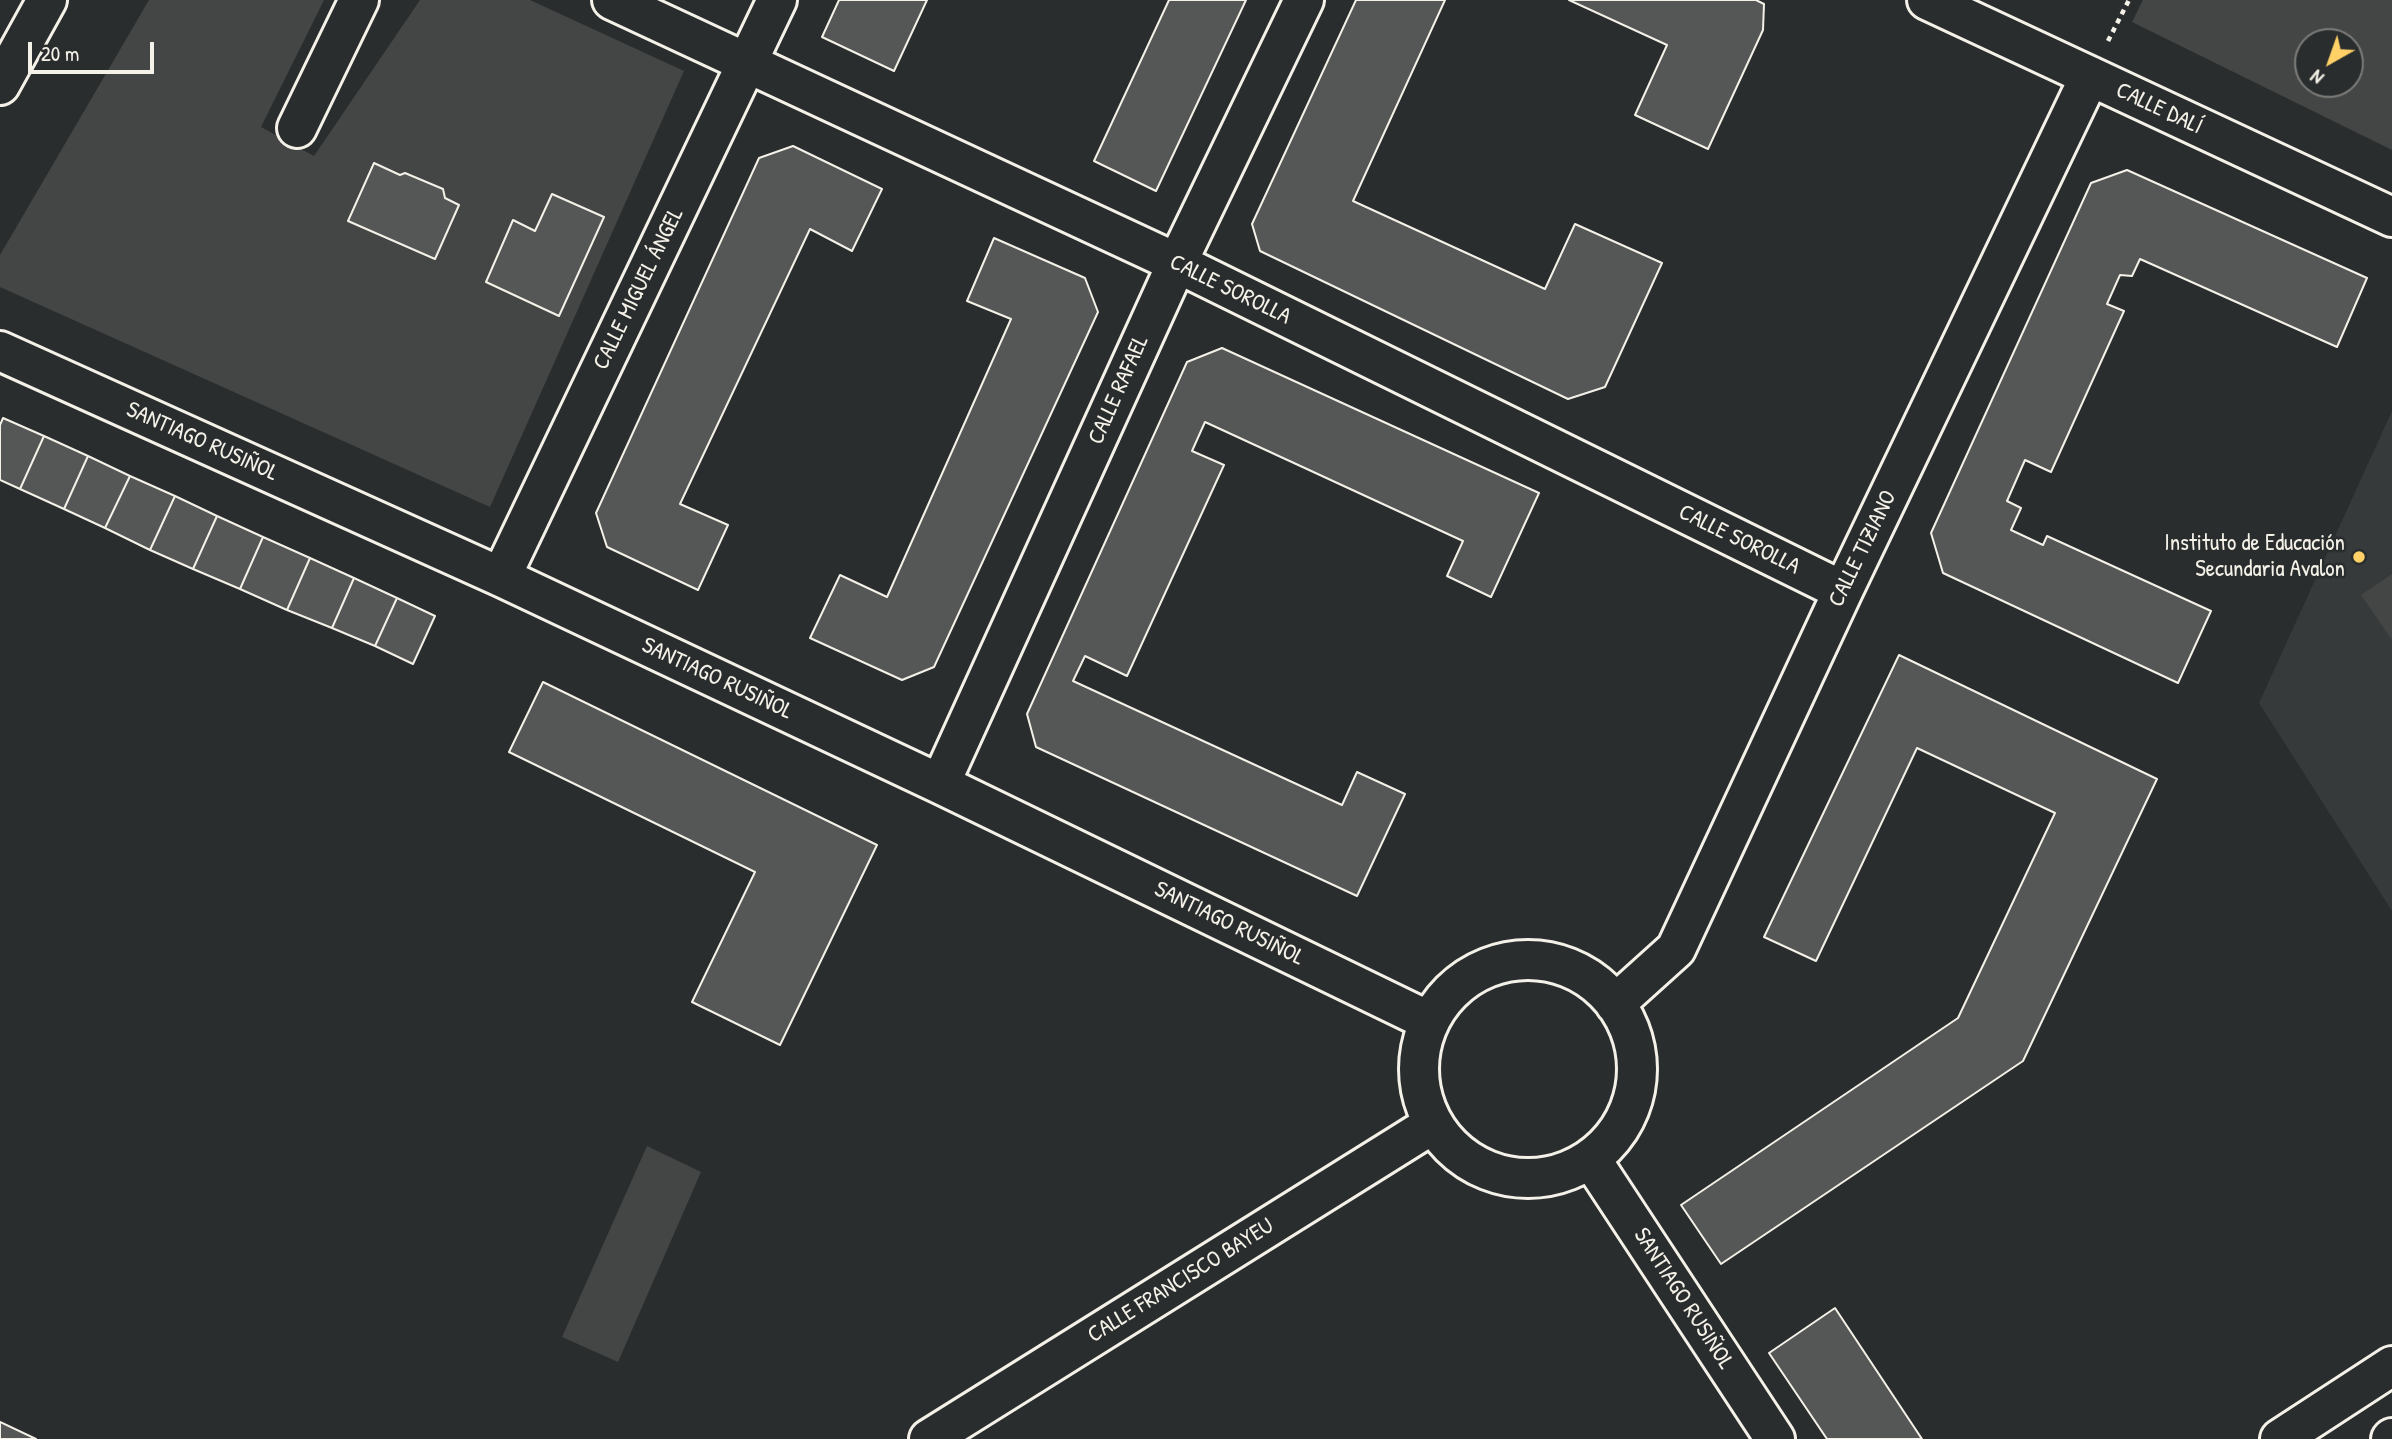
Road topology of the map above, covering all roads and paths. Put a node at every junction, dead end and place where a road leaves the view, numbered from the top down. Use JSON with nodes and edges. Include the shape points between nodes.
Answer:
{"nodes":[{"id":1,"x":47,"y":0,"type":"edge"},
{"id":2,"x":359,"y":0,"type":"edge"},
{"id":3,"x":612,"y":0,"type":"edge"},
{"id":4,"x":777,"y":0,"type":"edge"},
{"id":5,"x":1304,"y":0,"type":"edge"},
{"id":6,"x":1927,"y":0,"type":"edge"},
{"id":7,"x":747,"y":63,"type":"junction"},
{"id":8,"x":2090,"y":76,"type":"junction"},
{"id":9,"x":0,"y":85,"type":"edge"},
{"id":10,"x":297,"y":128,"type":"dead end"},
{"id":11,"x":2392,"y":217,"type":"edge"},
{"id":12,"x":1177,"y":263,"type":"junction"},
{"id":13,"x":0,"y":351,"type":"edge"},
{"id":14,"x":501,"y":577,"type":"junction"},
{"id":15,"x":1843,"y":591,"type":"junction"},
{"id":16,"x":940,"y":784,"type":"junction"},
{"id":17,"x":1615,"y":1004,"type":"junction"},
{"id":18,"x":1429,"y":1021,"type":"junction"},
{"id":19,"x":1433,"y":1124,"type":"junction"},
{"id":20,"x":1591,"y":1159,"type":"junction"},
{"id":21,"x":2392,"y":1366,"type":"edge"},
{"id":22,"x":929,"y":1439,"type":"edge"},
{"id":23,"x":1775,"y":1439,"type":"edge"},
{"id":24,"x":2280,"y":1439,"type":"edge"}],
"edges":[{"from":1,"to":9,"type":"street"},
{"from":2,"to":10,"type":"street"},
{"from":3,"to":7,"type":"street","name":"CALLE SOROLLA"},
{"from":4,"to":7,"type":"street","name":"CALLE MIGUEL ÁNGEL"},
{"from":5,"to":12,"type":"street","name":"CALLE RAFAEL"},
{"from":6,"to":8,"type":"street","name":"CALLE DALÍ"},
{"from":7,"to":12,"type":"street","name":"CALLE SOROLLA"},
{"from":7,"to":14,"type":"street","name":"CALLE MIGUEL ÁNGEL"},
{"from":8,"to":11,"type":"street","name":"CALLE DALÍ"},
{"from":8,"to":15,"type":"street","name":"CALLE TIZIANO"},
{"from":12,"to":15,"type":"street","name":"CALLE SOROLLA"},
{"from":12,"to":16,"type":"street","name":"CALLE RAFAEL"},
{"from":13,"to":14,"type":"street","name":"SANTIAGO RUSIÑOL"},
{"from":14,"to":16,"type":"street","name":"SANTIAGO RUSIÑOL"},
{"from":15,"to":17,"type":"street","name":"CALLE TIZIANO","via":[[1676,949]]},
{"from":16,"to":18,"type":"street","name":"SANTIAGO RUSIÑOL"},
{"from":17,"to":18,"type":"street","via":[[1581,973],[1548,961],[1512,960],[1478,971],[1449,992]]},
{"from":17,"to":20,"type":"street","via":[[1629,1025],[1638,1059],[1635,1095],[1620,1129]]},
{"from":18,"to":19,"type":"street","via":[[1419,1055],[1420,1090]]},
{"from":19,"to":20,"type":"street","via":[[1457,1153],[1489,1171],[1526,1179],[1562,1174]]},
{"from":19,"to":22,"type":"street","name":"CALLE FRANCISCO BAYEU"},
{"from":20,"to":23,"type":"street","name":"SANTIAGO RUSIÑOL"},
{"from":21,"to":24,"type":"street"}]}
